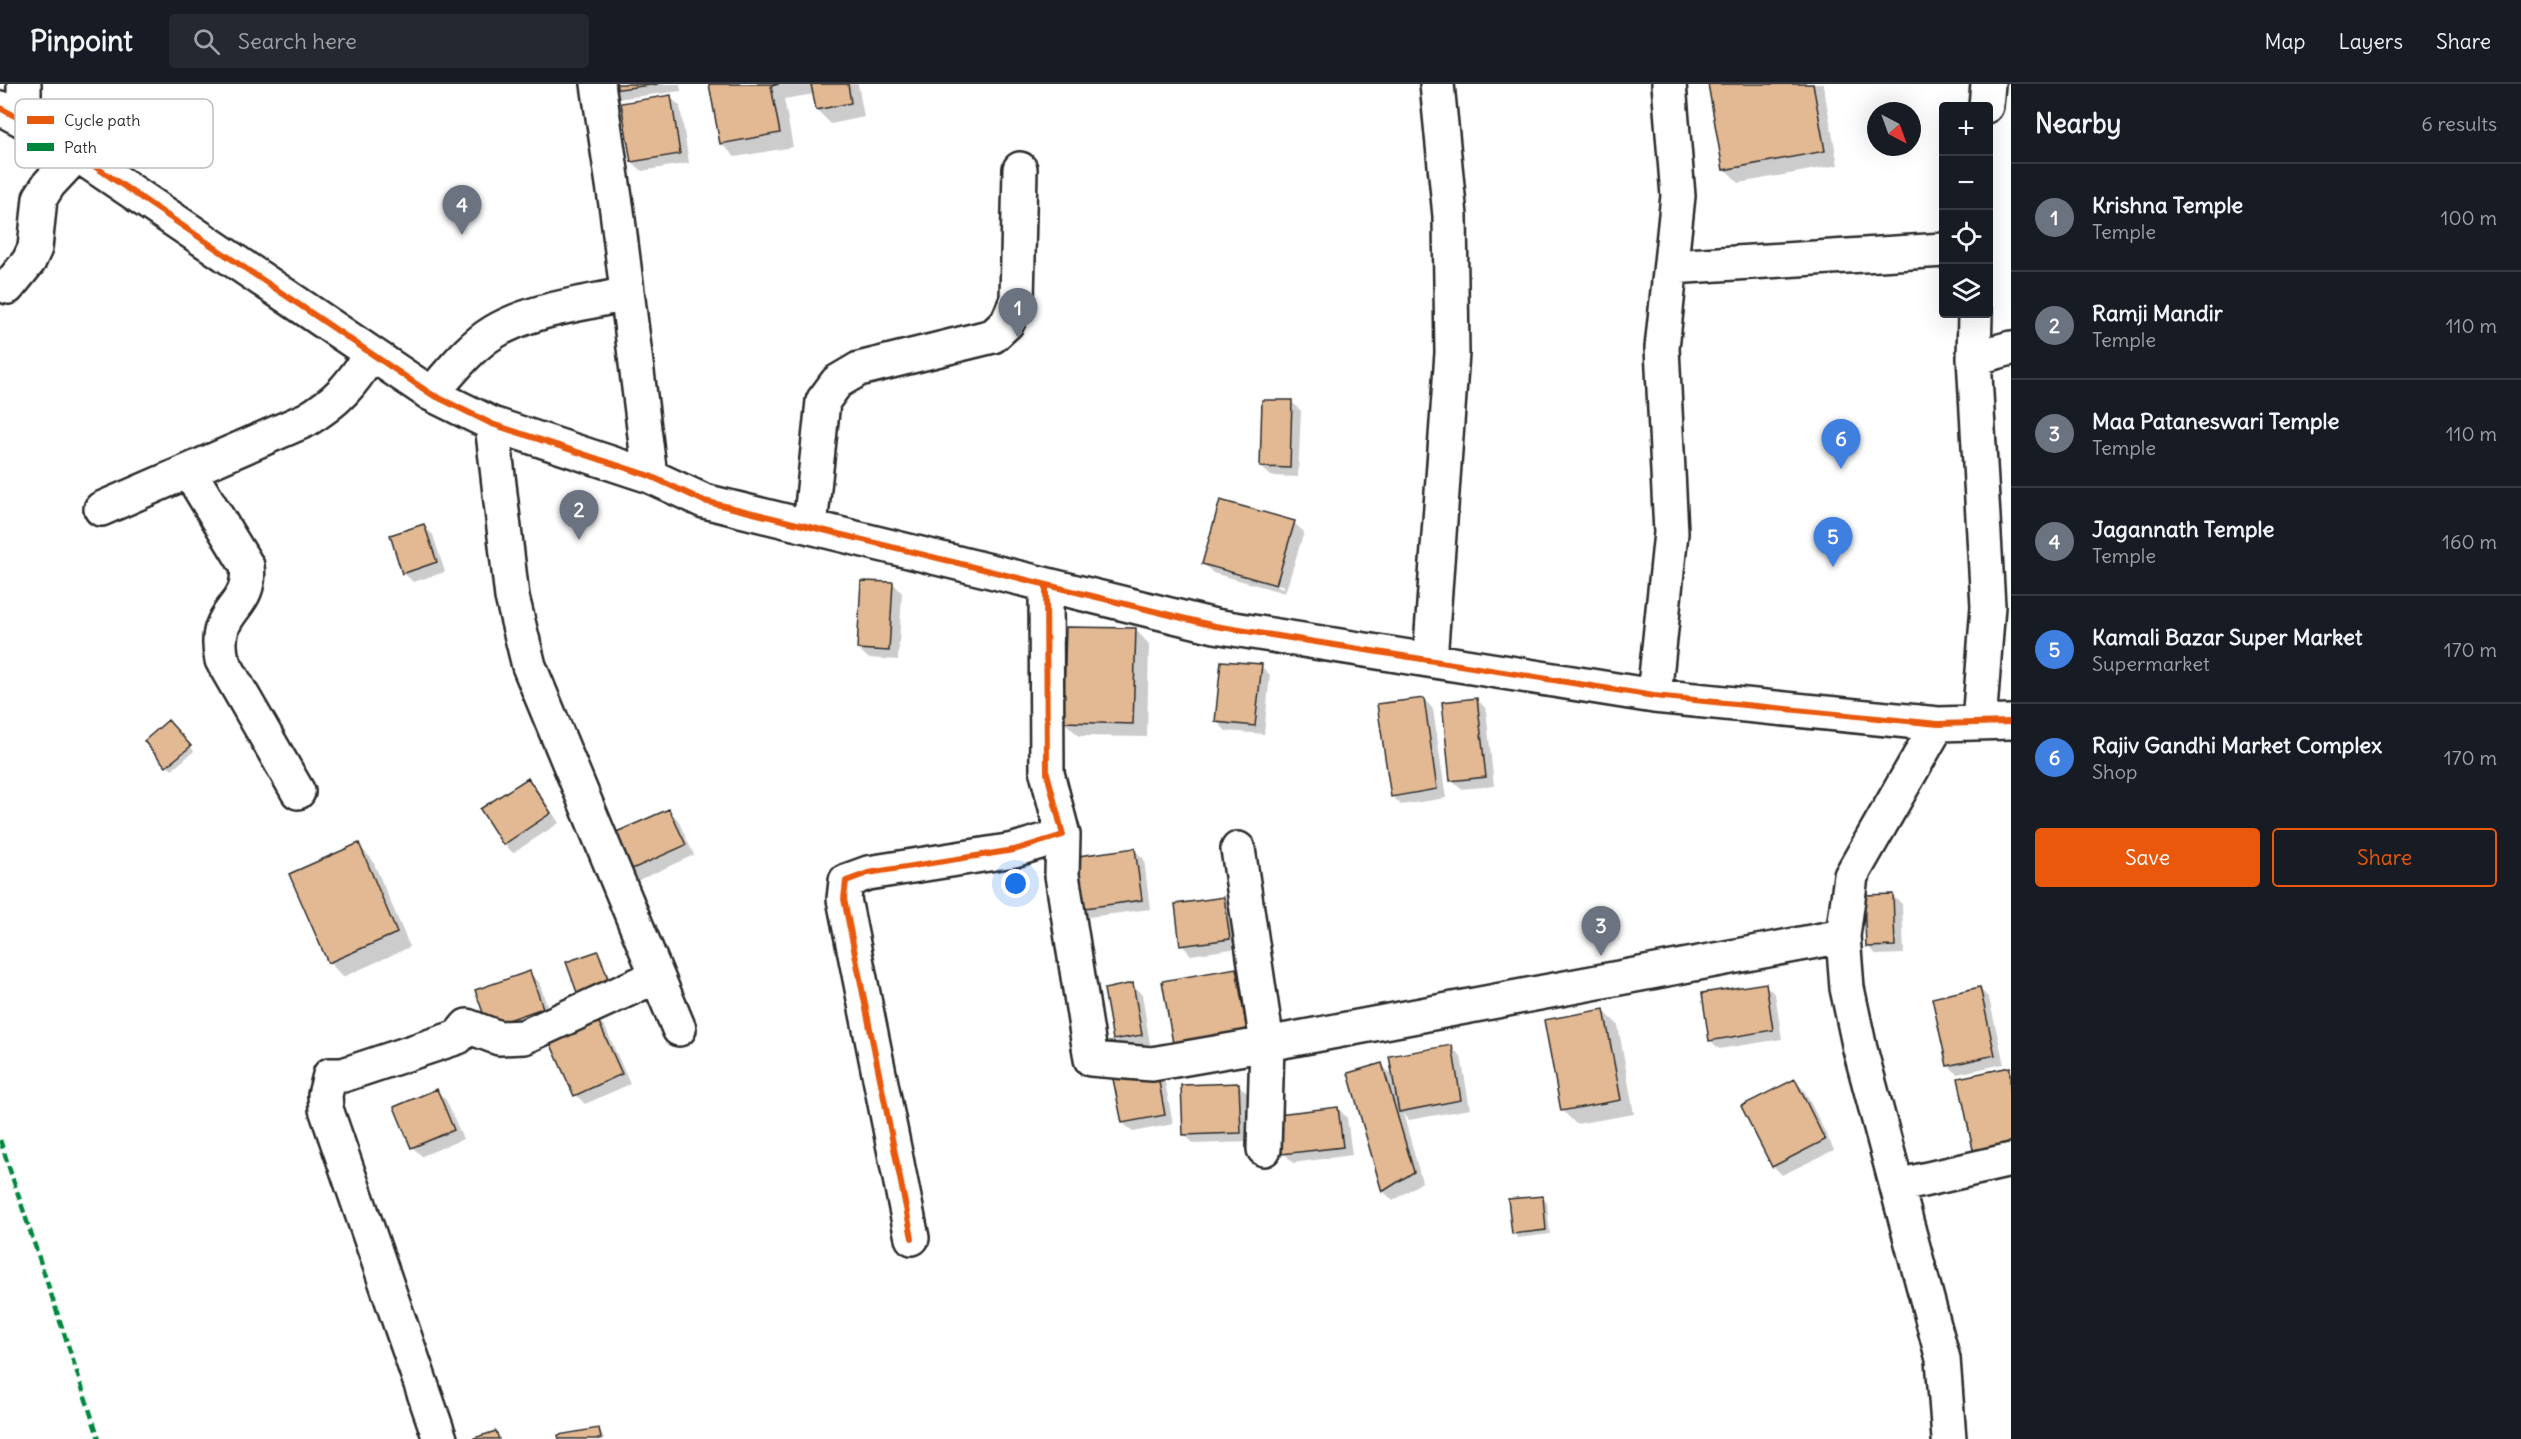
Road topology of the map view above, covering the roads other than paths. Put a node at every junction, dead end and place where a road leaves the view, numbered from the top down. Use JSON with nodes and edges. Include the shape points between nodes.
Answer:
{"nodes":[{"id":1,"x":24,"y":84,"type":"edge"},
{"id":2,"x":598,"y":84,"type":"edge"},
{"id":3,"x":1437,"y":84,"type":"edge"},
{"id":4,"x":1670,"y":84,"type":"edge"},
{"id":5,"x":1988,"y":84,"type":"edge"},
{"id":6,"x":18,"y":99,"type":"edge"},
{"id":7,"x":1986,"y":102,"type":"edge"},
{"id":8,"x":63,"y":168,"type":"edge"},
{"id":9,"x":97,"y":168,"type":"edge"},
{"id":10,"x":1020,"y":169,"type":"dead end"},
{"id":11,"x":1939,"y":250,"type":"edge"},
{"id":12,"x":1671,"y":267,"type":"junction"},
{"id":13,"x":8,"y":288,"type":"dead end"},
{"id":14,"x":627,"y":294,"type":"junction"},
{"id":15,"x":1975,"y":318,"type":"edge"},
{"id":16,"x":2011,"y":348,"type":"edge"},
{"id":17,"x":371,"y":354,"type":"junction"},
{"id":18,"x":1974,"y":358,"type":"junction"},
{"id":19,"x":431,"y":393,"type":"junction"},
{"id":20,"x":492,"y":424,"type":"junction"},
{"id":21,"x":189,"y":471,"type":"junction"},
{"id":22,"x":650,"y":476,"type":"junction"},
{"id":23,"x":101,"y":509,"type":"dead end"},
{"id":24,"x":810,"y":527,"type":"junction"},
{"id":25,"x":1046,"y":585,"type":"junction"},
{"id":26,"x":1430,"y":660,"type":"junction"},
{"id":27,"x":1654,"y":696,"type":"junction"},
{"id":28,"x":2011,"y":722,"type":"edge"},
{"id":29,"x":1979,"y":723,"type":"junction"},
{"id":30,"x":1938,"y":724,"type":"junction"},
{"id":31,"x":298,"y":792,"type":"dead end"},
{"id":32,"x":1063,"y":835,"type":"junction"},
{"id":33,"x":1238,"y":849,"type":"dead end"},
{"id":34,"x":1843,"y":936,"type":"junction"},
{"id":35,"x":657,"y":976,"type":"junction"},
{"id":36,"x":678,"y":1029,"type":"dead end"},
{"id":37,"x":1267,"y":1044,"type":"junction"},
{"id":38,"x":1264,"y":1149,"type":"dead end"},
{"id":39,"x":2011,"y":1160,"type":"edge"},
{"id":40,"x":1897,"y":1186,"type":"junction"},
{"id":41,"x":912,"y":1238,"type":"dead end"},
{"id":42,"x":440,"y":1439,"type":"edge"},
{"id":43,"x":1949,"y":1439,"type":"edge"}],
"edges":[{"from":1,"to":6,"type":"street"},
{"from":2,"to":14,"type":"street"},
{"from":3,"to":26,"type":"street","via":[[1450,216],[1452,353]]},
{"from":4,"to":12,"type":"street","via":[[1678,196]]},
{"from":5,"to":7,"type":"street"},
{"from":8,"to":13,"type":"street","via":[[40,198],[35,248]]},
{"from":9,"to":17,"type":"street"},
{"from":10,"to":24,"type":"street","via":[[1017,300],[1007,323],[993,336],[859,369],[837,382],[823,401]]},
{"from":11,"to":12,"type":"street"},
{"from":12,"to":27,"type":"street","via":[[1662,348],[1671,533]]},
{"from":14,"to":19,"type":"street","via":[[520,320],[493,332]]},
{"from":14,"to":22,"type":"street"},
{"from":15,"to":18,"type":"street"},
{"from":16,"to":18,"type":"street"},
{"from":17,"to":19,"type":"street"},
{"from":17,"to":21,"type":"street","via":[[350,387],[328,407]]},
{"from":18,"to":29,"type":"street","via":[[1988,606]]},
{"from":19,"to":20,"type":"street"},
{"from":20,"to":22,"type":"street"},
{"from":20,"to":35,"type":"street","via":[[512,597],[529,666]]},
{"from":21,"to":23,"type":"street"},
{"from":21,"to":31,"type":"street","via":[[247,566],[249,580],[243,595],[220,625],[218,643],[222,660]]},
{"from":22,"to":24,"type":"street","via":[[704,501]]},
{"from":24,"to":25,"type":"street"},
{"from":25,"to":26,"type":"street","via":[[1215,626]]},
{"from":25,"to":32,"type":"street","via":[[1047,773]]},
{"from":26,"to":27,"type":"street"},
{"from":27,"to":30,"type":"street"},
{"from":28,"to":29,"type":"street"},
{"from":29,"to":30,"type":"street"},
{"from":30,"to":34,"type":"street","via":[[1851,876]]},
{"from":32,"to":37,"type":"street","via":[[1062,874],[1091,1059],[1152,1064]]},
{"from":32,"to":41,"type":"street","via":[[1014,850],[868,873],[846,881],[844,899]]},
{"from":33,"to":37,"type":"street"},
{"from":34,"to":37,"type":"street"},
{"from":34,"to":40,"type":"street","via":[[1847,988]]},
{"from":35,"to":36,"type":"street"},
{"from":35,"to":42,"type":"street","via":[[524,1037],[499,1038],[467,1026],[458,1037],[343,1075],[330,1075],[326,1109]]},
{"from":37,"to":38,"type":"street"},
{"from":39,"to":40,"type":"street"},
{"from":40,"to":43,"type":"street","via":[[1943,1359]]}]}
